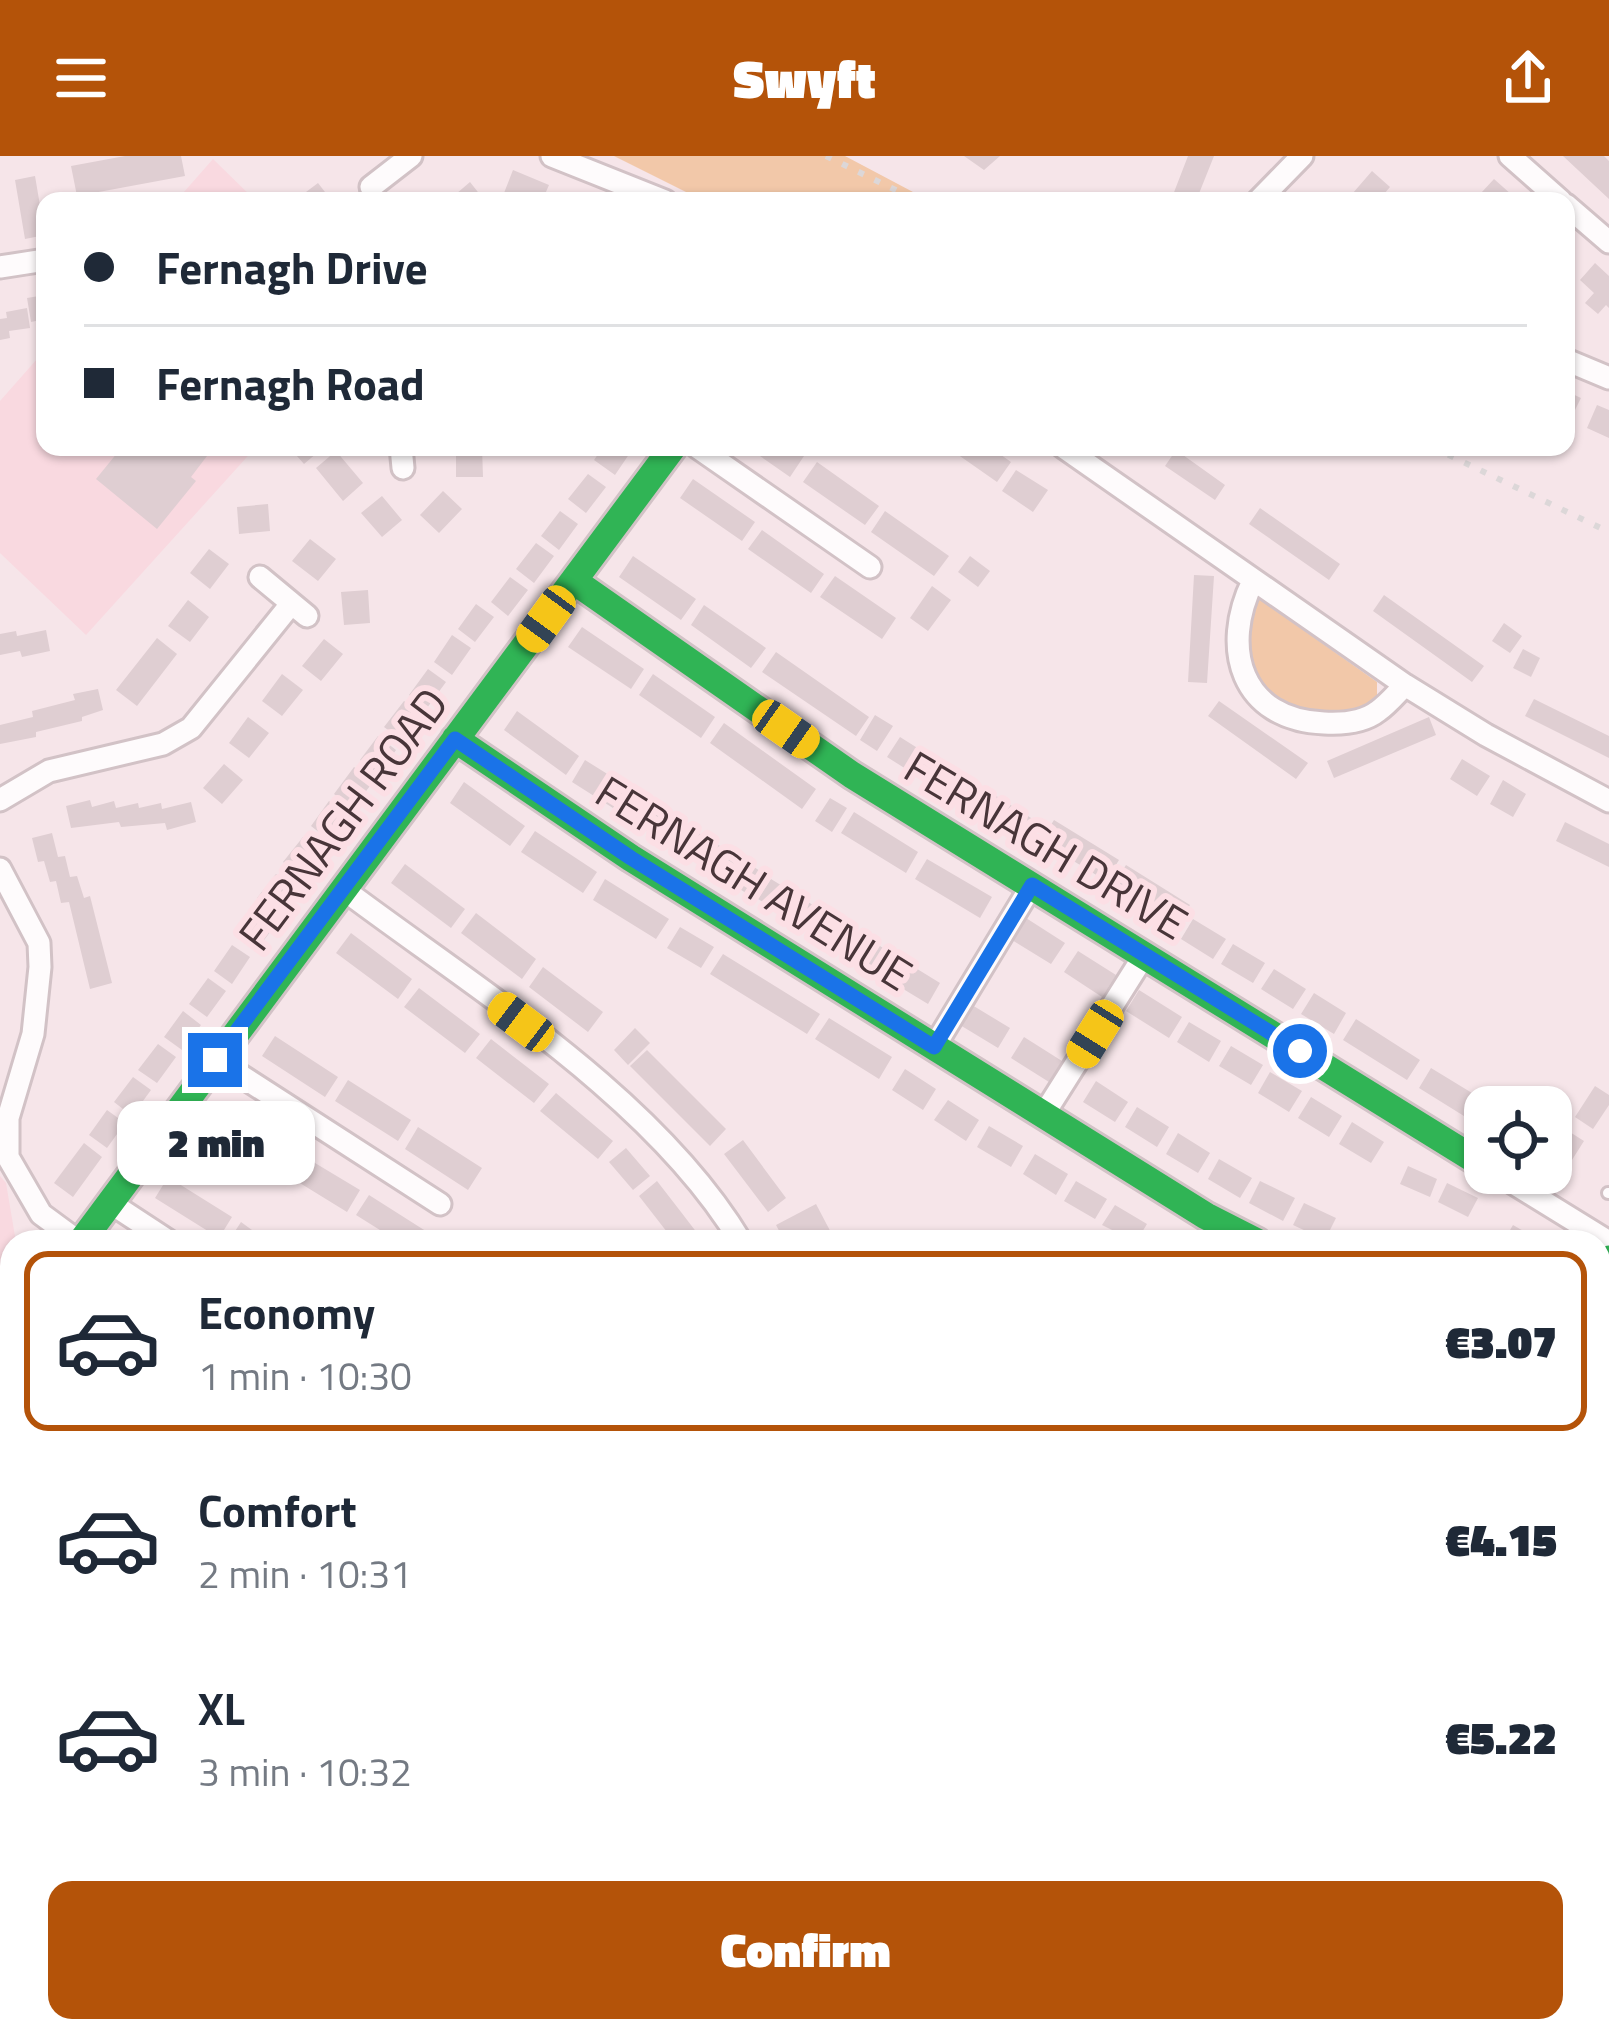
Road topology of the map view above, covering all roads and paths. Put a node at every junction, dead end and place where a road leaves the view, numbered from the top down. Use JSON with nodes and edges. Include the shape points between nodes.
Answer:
{"nodes":[{"id":1,"x":411,"y":156,"type":"edge"},
{"id":2,"x":552,"y":156,"type":"edge"},
{"id":3,"x":1302,"y":156,"type":"edge"},
{"id":4,"x":1510,"y":156,"type":"edge"},
{"id":5,"x":371,"y":187,"type":"dead end"},
{"id":6,"x":642,"y":192,"type":"edge"},
{"id":7,"x":1267,"y":192,"type":"edge"},
{"id":8,"x":1547,"y":192,"type":"edge"},
{"id":9,"x":1575,"y":216,"type":"edge"},
{"id":10,"x":1609,"y":242,"type":"edge"},
{"id":11,"x":36,"y":261,"type":"edge"},
{"id":12,"x":0,"y":267,"type":"edge"},
{"id":13,"x":1575,"y":364,"type":"edge"},
{"id":14,"x":1609,"y":378,"type":"edge"},
{"id":15,"x":667,"y":456,"type":"edge"},
{"id":16,"x":710,"y":456,"type":"edge"},
{"id":17,"x":1077,"y":456,"type":"edge"},
{"id":18,"x":870,"y":567,"type":"dead end"},
{"id":19,"x":260,"y":578,"type":"dead end"},
{"id":20,"x":574,"y":580,"type":"junction"},
{"id":21,"x":1253,"y":581,"type":"junction"},
{"id":22,"x":1406,"y":685,"type":"junction"},
{"id":23,"x":455,"y":739,"type":"junction"},
{"id":24,"x":0,"y":800,"type":"edge"},
{"id":25,"x":1609,"y":801,"type":"edge"},
{"id":26,"x":0,"y":869,"type":"edge"},
{"id":27,"x":1032,"y":885,"type":"junction"},
{"id":28,"x":343,"y":889,"type":"junction"},
{"id":29,"x":1145,"y":954,"type":"junction"},
{"id":30,"x":934,"y":1047,"type":"junction"},
{"id":31,"x":215,"y":1060,"type":"junction"},
{"id":32,"x":1044,"y":1114,"type":"junction"},
{"id":33,"x":1464,"y":1153,"type":"edge"},
{"id":34,"x":1531,"y":1194,"type":"edge"},
{"id":35,"x":109,"y":1202,"type":"junction"},
{"id":36,"x":440,"y":1204,"type":"dead end"},
{"id":37,"x":63,"y":1230,"type":"edge"},
{"id":38,"x":89,"y":1230,"type":"edge"},
{"id":39,"x":152,"y":1230,"type":"edge"},
{"id":40,"x":732,"y":1230,"type":"edge"},
{"id":41,"x":1233,"y":1230,"type":"edge"},
{"id":42,"x":1590,"y":1230,"type":"edge"}],
"edges":[{"from":1,"to":5,"type":"street"},
{"from":2,"to":6,"type":"street"},
{"from":3,"to":7,"type":"street"},
{"from":4,"to":8,"type":"street"},
{"from":9,"to":10,"type":"street"},
{"from":11,"to":12,"type":"street"},
{"from":13,"to":14,"type":"street"},
{"from":15,"to":20,"type":"street","name":"FERNAGH ROAD"},
{"from":16,"to":18,"type":"street"},
{"from":17,"to":21,"type":"street"},
{"from":19,"to":24,"type":"street","via":[[299,610],[191,728],[163,745],[50,771]]},
{"from":20,"to":23,"type":"street","name":"FERNAGH ROAD"},
{"from":20,"to":27,"type":"street","name":"FERNAGH DRIVE","via":[[852,775]]},
{"from":21,"to":22,"type":"street"},
{"from":21,"to":22,"type":"street","via":[[1239,608],[1240,667],[1253,693],[1277,712],[1343,724],[1376,713]]},
{"from":22,"to":25,"type":"street"},
{"from":23,"to":28,"type":"street","name":"FERNAGH ROAD"},
{"from":23,"to":30,"type":"street","name":"FERNAGH AVENUE"},
{"from":26,"to":37,"type":"street","via":[[39,943],[40,990],[8,1118],[8,1157],[41,1214]]},
{"from":27,"to":29,"type":"street","name":"FERNAGH DRIVE"},
{"from":27,"to":30,"type":"street"},
{"from":28,"to":31,"type":"street","name":"FERNAGH ROAD"},
{"from":28,"to":40,"type":"street","via":[[665,1142]]},
{"from":29,"to":32,"type":"street"},
{"from":29,"to":33,"type":"street","name":"FERNAGH DRIVE"},
{"from":30,"to":32,"type":"street","name":"FERNAGH AVENUE"},
{"from":31,"to":35,"type":"street","name":"FERNAGH ROAD"},
{"from":31,"to":36,"type":"street"},
{"from":32,"to":41,"type":"street","name":"FERNAGH AVENUE"},
{"from":34,"to":42,"type":"street"},
{"from":35,"to":38,"type":"street","name":"FERNAGH ROAD"},
{"from":35,"to":39,"type":"street"}]}
